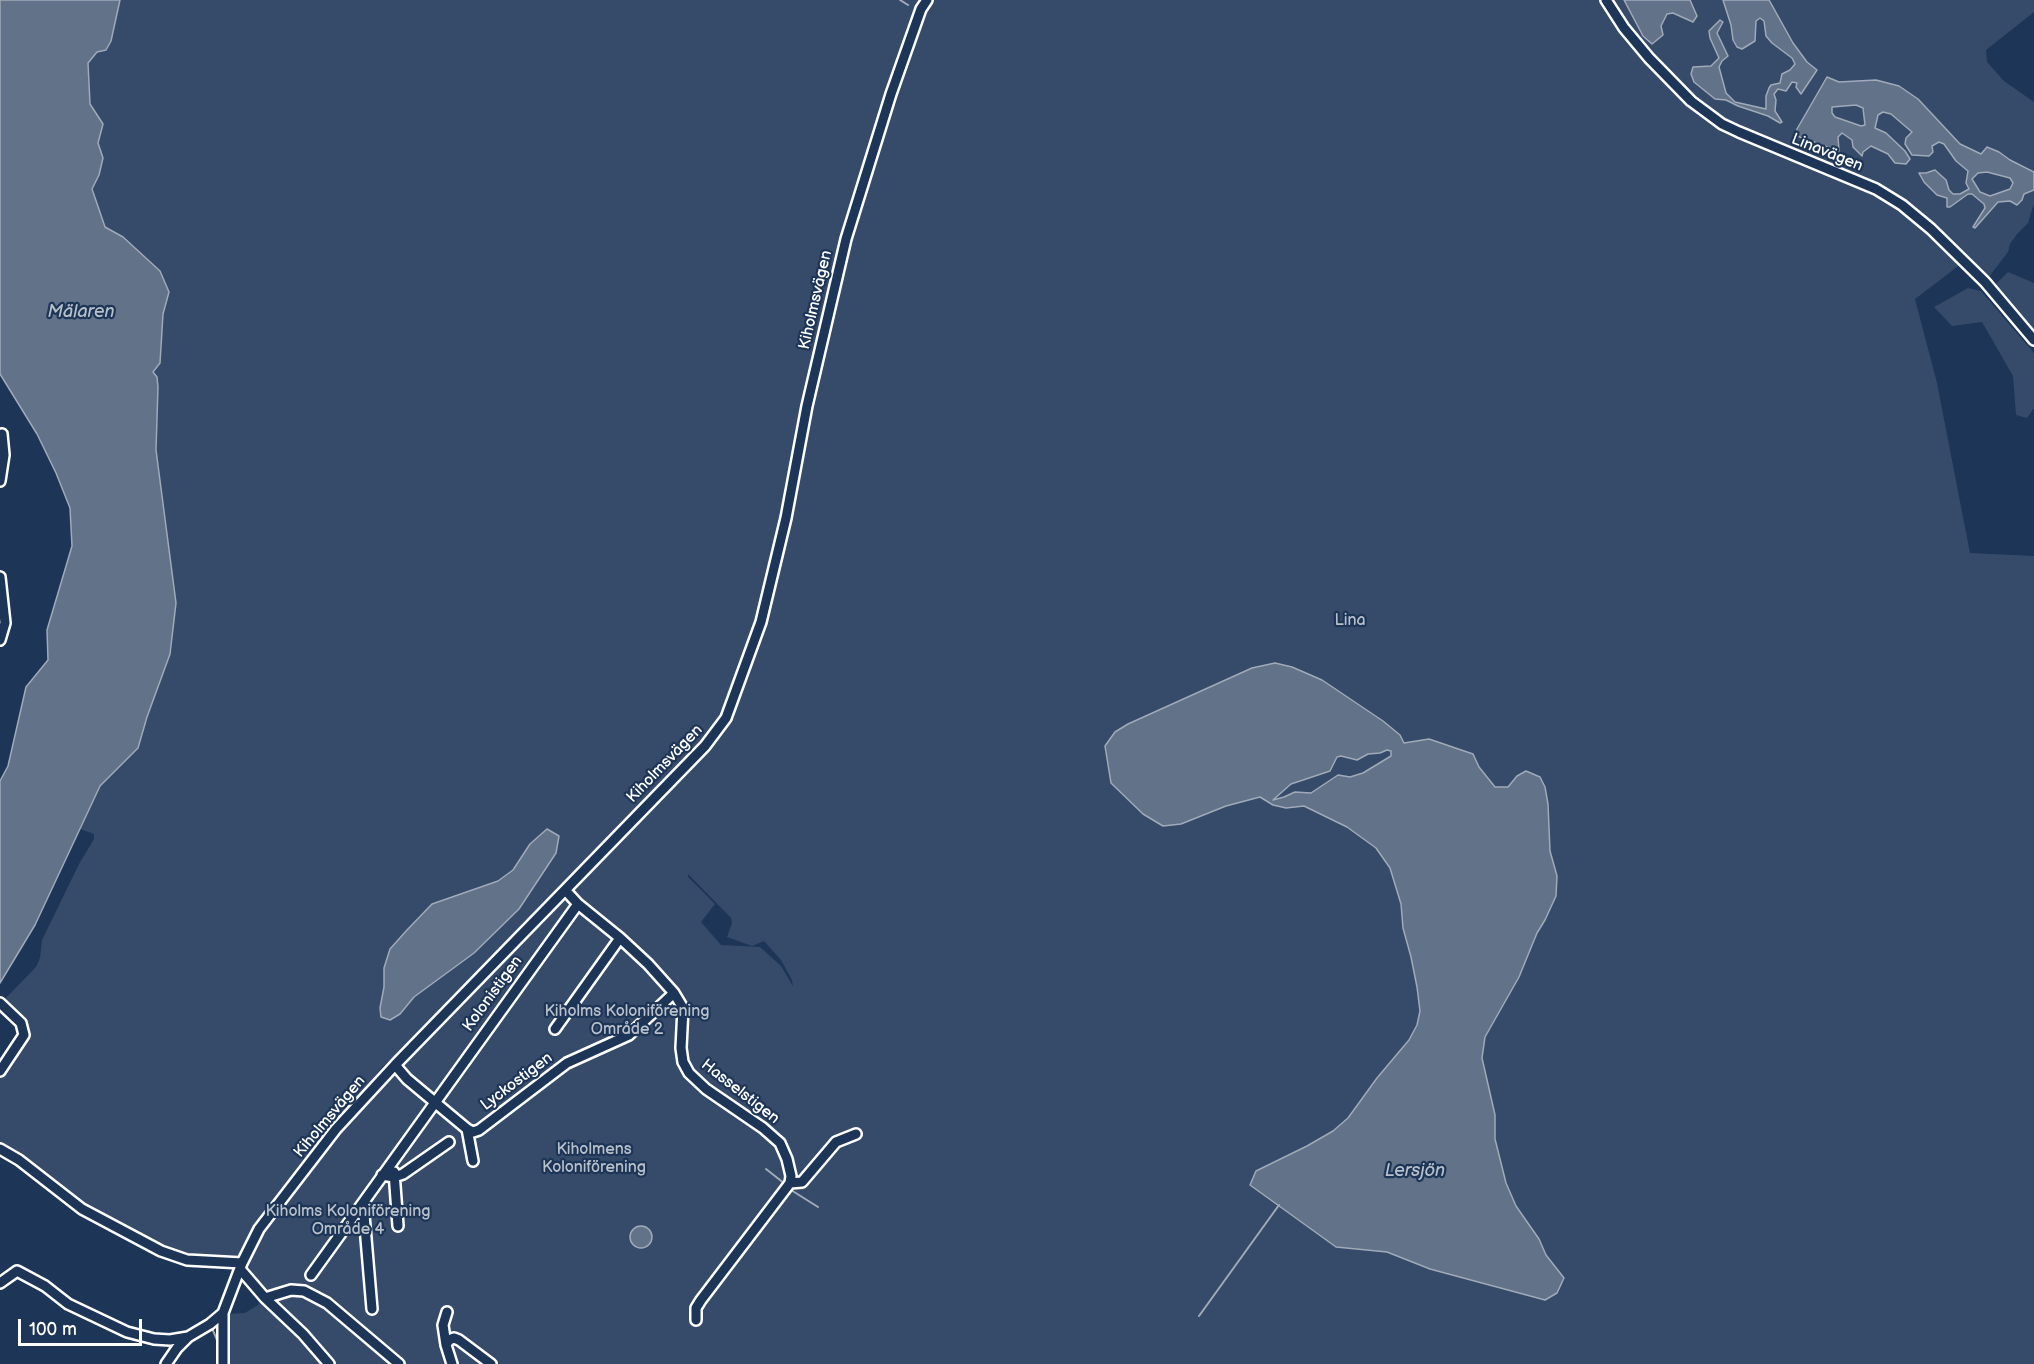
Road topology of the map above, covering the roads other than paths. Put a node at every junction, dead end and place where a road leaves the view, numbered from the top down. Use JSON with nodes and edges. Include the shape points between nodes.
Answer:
{"nodes":[{"id":1,"x":927,"y":0,"type":"edge"},
{"id":2,"x":1606,"y":0,"type":"edge"},
{"id":3,"x":2034,"y":340,"type":"edge"},
{"id":4,"x":2,"y":434,"type":"dead end"},
{"id":5,"x":0,"y":481,"type":"edge"},
{"id":6,"x":0,"y":577,"type":"edge"},
{"id":7,"x":0,"y":640,"type":"edge"},
{"id":8,"x":566,"y":891,"type":"junction"},
{"id":9,"x":578,"y":904,"type":"junction"},
{"id":10,"x":620,"y":938,"type":"junction"},
{"id":11,"x":674,"y":993,"type":"junction"},
{"id":12,"x":0,"y":1003,"type":"edge"},
{"id":13,"x":555,"y":1029,"type":"dead end"},
{"id":14,"x":395,"y":1065,"type":"junction"},
{"id":15,"x":0,"y":1071,"type":"edge"},
{"id":16,"x":435,"y":1102,"type":"junction"},
{"id":17,"x":467,"y":1129,"type":"junction"},
{"id":18,"x":856,"y":1134,"type":"dead end"},
{"id":19,"x":449,"y":1142,"type":"dead end"},
{"id":20,"x":0,"y":1149,"type":"edge"},
{"id":21,"x":393,"y":1161,"type":"junction"},
{"id":22,"x":473,"y":1161,"type":"dead end"},
{"id":23,"x":382,"y":1175,"type":"junction"},
{"id":24,"x":394,"y":1177,"type":"junction"},
{"id":25,"x":790,"y":1183,"type":"junction"},
{"id":26,"x":363,"y":1202,"type":"junction"},
{"id":27,"x":398,"y":1226,"type":"dead end"},
{"id":28,"x":241,"y":1266,"type":"junction"},
{"id":29,"x":311,"y":1275,"type":"dead end"},
{"id":30,"x":0,"y":1283,"type":"edge"},
{"id":31,"x":265,"y":1298,"type":"junction"},
{"id":32,"x":372,"y":1309,"type":"dead end"},
{"id":33,"x":447,"y":1312,"type":"dead end"},
{"id":34,"x":223,"y":1313,"type":"junction"},
{"id":35,"x":696,"y":1320,"type":"dead end"},
{"id":36,"x":189,"y":1337,"type":"junction"},
{"id":37,"x":446,"y":1345,"type":"junction"},
{"id":38,"x":166,"y":1364,"type":"edge"},
{"id":39,"x":223,"y":1364,"type":"edge"},
{"id":40,"x":329,"y":1364,"type":"edge"},
{"id":41,"x":399,"y":1364,"type":"edge"},
{"id":42,"x":452,"y":1364,"type":"edge"},
{"id":43,"x":491,"y":1364,"type":"edge"}],
"edges":[{"from":1,"to":8,"type":"street","name":"Kiholmsvägen","via":[[891,94],[846,239],[761,622],[726,718],[705,746]]},
{"from":2,"to":3,"type":"street","name":"Linavägen","via":[[1649,58],[1691,101],[1722,124],[1876,189],[1902,205],[1986,282]]},
{"from":4,"to":5,"type":"street"},
{"from":6,"to":7,"type":"street","via":[[5,623]]},
{"from":8,"to":9,"type":"street","name":"Hasselstigen"},
{"from":8,"to":14,"type":"street","name":"Kiholmsvägen"},
{"from":9,"to":10,"type":"street","name":"Hasselstigen"},
{"from":9,"to":16,"type":"street","name":"Kolonistigen"},
{"from":10,"to":11,"type":"street","name":"Hasselstigen"},
{"from":10,"to":13,"type":"street"},
{"from":11,"to":17,"type":"street","name":"Lyckostigen","via":[[629,1035],[567,1063],[479,1130]]},
{"from":11,"to":25,"type":"street","name":"Hasselstigen","via":[[683,1008],[681,1048],[689,1073],[780,1143],[789,1164]]},
{"from":12,"to":15,"type":"street","via":[[21,1023],[24,1035]]},
{"from":14,"to":16,"type":"street"},
{"from":14,"to":28,"type":"street","name":"Kiholmsvägen","via":[[336,1129],[260,1229]]},
{"from":16,"to":17,"type":"street"},
{"from":16,"to":21,"type":"street","name":"Kolonistigen"},
{"from":17,"to":22,"type":"street"},
{"from":18,"to":25,"type":"street","via":[[836,1142],[802,1182]]},
{"from":19,"to":24,"type":"street"},
{"from":20,"to":28,"type":"street","via":[[82,1209],[161,1251],[187,1260]]},
{"from":21,"to":23,"type":"street","name":"Kolonistigen"},
{"from":21,"to":24,"type":"street"},
{"from":23,"to":24,"type":"street"},
{"from":23,"to":26,"type":"street","name":"Kolonistigen"},
{"from":24,"to":27,"type":"street"},
{"from":25,"to":35,"type":"street","via":[[701,1300]]},
{"from":26,"to":29,"type":"street","name":"Kolonistigen"},
{"from":26,"to":32,"type":"street"},
{"from":28,"to":31,"type":"street"},
{"from":28,"to":34,"type":"street","name":"Kiholmsvägen"},
{"from":30,"to":36,"type":"street","via":[[17,1271],[68,1304],[128,1332],[154,1339]]},
{"from":31,"to":40,"type":"street"},
{"from":31,"to":41,"type":"street","via":[[291,1290],[313,1294]]},
{"from":33,"to":37,"type":"street","via":[[443,1325]]},
{"from":34,"to":36,"type":"street"},
{"from":34,"to":39,"type":"street"},
{"from":36,"to":38,"type":"street"},
{"from":37,"to":42,"type":"street"},
{"from":37,"to":43,"type":"street","via":[[454,1338],[459,1340]]}]}
